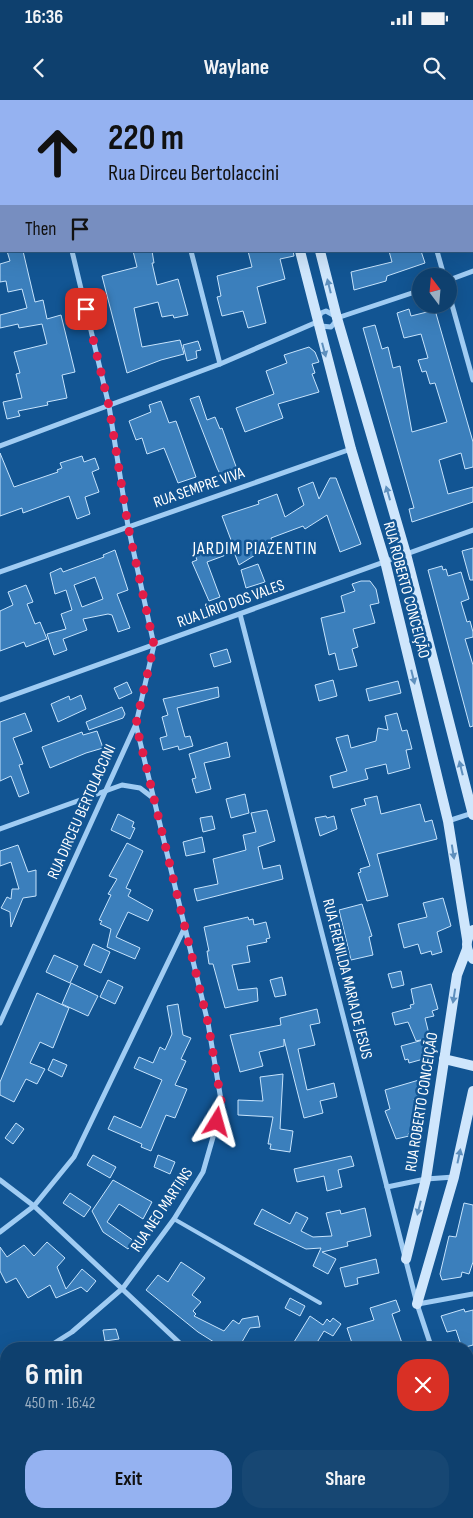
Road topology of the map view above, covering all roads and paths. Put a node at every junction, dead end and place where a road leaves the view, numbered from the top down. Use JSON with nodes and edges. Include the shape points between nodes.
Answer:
{"nodes":[{"id":1,"x":72,"y":252,"type":"edge"},
{"id":2,"x":191,"y":252,"type":"edge"},
{"id":3,"x":300,"y":252,"type":"edge"},
{"id":4,"x":320,"y":252,"type":"edge"},
{"id":5,"x":437,"y":252,"type":"edge"},
{"id":6,"x":442,"y":268,"type":"edge"},
{"id":7,"x":473,"y":271,"type":"edge"},
{"id":8,"x":458,"y":277,"type":"edge"},
{"id":9,"x":412,"y":293,"type":"edge"},
{"id":10,"x":454,"y":313,"type":"edge"},
{"id":11,"x":337,"y":318,"type":"junction"},
{"id":12,"x":317,"y":322,"type":"junction"},
{"id":13,"x":220,"y":364,"type":"junction"},
{"id":14,"x":473,"y":380,"type":"edge"},
{"id":15,"x":109,"y":406,"type":"junction"},
{"id":16,"x":0,"y":446,"type":"edge"},
{"id":17,"x":351,"y":449,"type":"junction"},
{"id":18,"x":128,"y":526,"type":"junction"},
{"id":19,"x":473,"y":530,"type":"edge"},
{"id":20,"x":406,"y":554,"type":"junction"},
{"id":21,"x":385,"y":562,"type":"junction"},
{"id":22,"x":0,"y":572,"type":"edge"},
{"id":23,"x":240,"y":614,"type":"junction"},
{"id":24,"x":154,"y":645,"type":"junction"},
{"id":25,"x":0,"y":700,"type":"edge"},
{"id":26,"x":136,"y":724,"type":"junction"},
{"id":27,"x":107,"y":789,"type":"junction"},
{"id":28,"x":153,"y":798,"type":"junction"},
{"id":29,"x":473,"y":814,"type":"edge"},
{"id":30,"x":448,"y":821,"type":"junction"},
{"id":31,"x":0,"y":829,"type":"edge"},
{"id":32,"x":184,"y":929,"type":"junction"},
{"id":33,"x":469,"y":940,"type":"edge"},
{"id":34,"x":473,"y":959,"type":"edge"},
{"id":35,"x":2,"y":1013,"type":"edge"},
{"id":36,"x":0,"y":1023,"type":"edge"},
{"id":37,"x":444,"y":1059,"type":"junction"},
{"id":38,"x":473,"y":1066,"type":"edge"},
{"id":39,"x":473,"y":1091,"type":"edge"},
{"id":40,"x":454,"y":1177,"type":"junction"},
{"id":41,"x":426,"y":1179,"type":"junction"},
{"id":42,"x":0,"y":1180,"type":"edge"},
{"id":43,"x":387,"y":1187,"type":"junction"},
{"id":44,"x":34,"y":1206,"type":"junction"},
{"id":45,"x":174,"y":1219,"type":"junction"},
{"id":46,"x":0,"y":1232,"type":"edge"},
{"id":47,"x":406,"y":1259,"type":"junction"},
{"id":48,"x":123,"y":1288,"type":"junction"},
{"id":49,"x":473,"y":1294,"type":"edge"},
{"id":50,"x":320,"y":1304,"type":"dead end"},
{"id":51,"x":417,"y":1304,"type":"junction"},
{"id":52,"x":56,"y":1342,"type":"edge"},
{"id":53,"x":179,"y":1342,"type":"edge"},
{"id":54,"x":430,"y":1342,"type":"edge"}],
"edges":[{"from":1,"to":15,"type":"street","name":"RUA DIRCEU BERTOLACCINI"},
{"from":2,"to":13,"type":"street"},
{"from":3,"to":12,"type":"street","name":"RUA ROBERTO CONCEIÇÃO"},
{"from":11,"to":4,"type":"street","name":"RUA ROBERTO CONCEIÇÃO","one_way":true},
{"from":5,"to":6,"type":"street"},
{"from":7,"to":8,"type":"street"},
{"from":9,"to":11,"type":"street"},
{"from":10,"to":14,"type":"street"},
{"from":11,"to":12,"type":"street","via":[[331,327],[325,328]]},
{"from":11,"to":12,"type":"street","via":[[326,311],[321,313]]},
{"from":20,"to":11,"type":"street","name":"RUA ROBERTO CONCEIÇÃO","one_way":true},
{"from":12,"to":13,"type":"street"},
{"from":12,"to":17,"type":"street","name":"RUA ROBERTO CONCEIÇÃO","one_way":true},
{"from":13,"to":15,"type":"street"},
{"from":15,"to":16,"type":"street"},
{"from":15,"to":18,"type":"street","name":"RUA DIRCEU BERTOLACCINI"},
{"from":17,"to":18,"type":"street","name":"RUA SEMPRE VIVA"},
{"from":17,"to":21,"type":"street","name":"RUA ROBERTO CONCEIÇÃO"},
{"from":18,"to":22,"type":"street","name":"RUA SEMPRE VIVA"},
{"from":18,"to":24,"type":"street","name":"RUA DIRCEU BERTOLACCINI"},
{"from":19,"to":20,"type":"street","name":"RUA LÍRIO DOS VALES"},
{"from":20,"to":21,"type":"street","name":"RUA LÍRIO DOS VALES"},
{"from":29,"to":20,"type":"street","name":"RUA ROBERTO CONCEIÇÃO","one_way":true},
{"from":21,"to":23,"type":"street","name":"RUA LÍRIO DOS VALES"},
{"from":21,"to":30,"type":"street","name":"RUA ROBERTO CONCEIÇÃO","one_way":true},
{"from":23,"to":24,"type":"street","name":"RUA LÍRIO DOS VALES"},
{"from":23,"to":43,"type":"street","name":"RUA ERENILDA MARIA DE JESUS"},
{"from":24,"to":25,"type":"street","name":"RUA LÍRIO DOS VALES"},
{"from":24,"to":26,"type":"street","name":"RUA DIRCEU BERTOLACCINI"},
{"from":26,"to":27,"type":"street","name":"RUA DIRCEU BERTOLACCINI"},
{"from":26,"to":28,"type":"street","name":"RUA NEO MARTINS"},
{"from":27,"to":28,"type":"street","via":[[133,786]]},
{"from":27,"to":31,"type":"street"},
{"from":27,"to":35,"type":"street","name":"RUA DIRCEU BERTOLACCINI"},
{"from":28,"to":32,"type":"street","name":"RUA NEO MARTINS"},
{"from":29,"to":30,"type":"street"},
{"from":30,"to":33,"type":"street","name":"RUA ROBERTO CONCEIÇÃO","one_way":true},
{"from":32,"to":44,"type":"street","via":[[74,1157]]},
{"from":32,"to":45,"type":"street","name":"RUA NEO MARTINS","via":[[208,1023],[222,1106],[203,1172]]},
{"from":33,"to":34,"type":"street"},
{"from":33,"to":37,"type":"street","name":"RUA ROBERTO CONCEIÇÃO","one_way":true,"via":[[457,975]]},
{"from":35,"to":36,"type":"street","name":"RUA DIRCEU BERTOLACCINI"},
{"from":37,"to":38,"type":"street"},
{"from":37,"to":41,"type":"street","name":"RUA ROBERTO CONCEIÇÃO"},
{"from":40,"to":39,"type":"street","one_way":true},
{"from":40,"to":41,"type":"street"},
{"from":40,"to":51,"type":"street"},
{"from":41,"to":43,"type":"street"},
{"from":41,"to":47,"type":"street","name":"RUA ROBERTO CONCEIÇÃO","one_way":true},
{"from":42,"to":44,"type":"street"},
{"from":43,"to":47,"type":"street","name":"RUA ERENILDA MARIA DE JESUS"},
{"from":44,"to":46,"type":"street"},
{"from":44,"to":48,"type":"street"},
{"from":45,"to":48,"type":"street","name":"RUA NEO MARTINS"},
{"from":45,"to":50,"type":"lane"},
{"from":47,"to":51,"type":"street","name":"RUA ERENILDA MARIA DE JESUS"},
{"from":48,"to":52,"type":"street","name":"RUA NEO MARTINS"},
{"from":48,"to":53,"type":"street"},
{"from":49,"to":51,"type":"street"},
{"from":51,"to":54,"type":"street","name":"RUA ERENILDA MARIA DE JESUS"}]}
